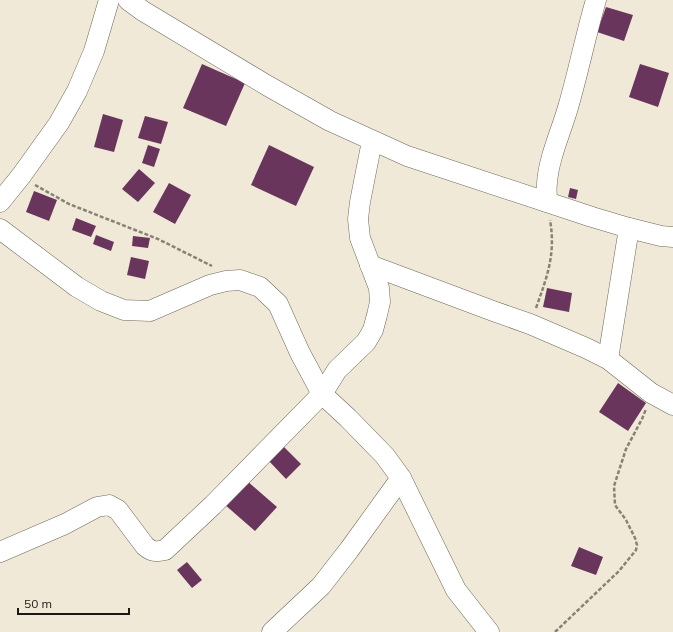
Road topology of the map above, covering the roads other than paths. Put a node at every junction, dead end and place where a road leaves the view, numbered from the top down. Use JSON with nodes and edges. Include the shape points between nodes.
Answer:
{"nodes":[{"id":1,"x":109,"y":0,"type":"edge"},
{"id":2,"x":128,"y":0,"type":"edge"},
{"id":3,"x":596,"y":0,"type":"edge"},
{"id":4,"x":372,"y":141,"type":"junction"},
{"id":5,"x":0,"y":202,"type":"edge"},
{"id":6,"x":547,"y":202,"type":"junction"},
{"id":7,"x":629,"y":228,"type":"junction"},
{"id":8,"x":0,"y":229,"type":"edge"},
{"id":9,"x":673,"y":237,"type":"edge"},
{"id":10,"x":370,"y":265,"type":"junction"},
{"id":11,"x":608,"y":359,"type":"junction"},
{"id":12,"x":322,"y":394,"type":"junction"},
{"id":13,"x":673,"y":405,"type":"edge"},
{"id":14,"x":401,"y":478,"type":"junction"},
{"id":15,"x":0,"y":552,"type":"edge"},
{"id":16,"x":272,"y":632,"type":"edge"},
{"id":17,"x":489,"y":632,"type":"edge"}],
"edges":[{"from":1,"to":5,"type":"street","via":[[94,51],[77,90],[59,123]]},
{"from":2,"to":4,"type":"street","via":[[275,90]]},
{"from":3,"to":6,"type":"street","via":[[550,167],[546,184]]},
{"from":4,"to":6,"type":"street","via":[[407,156]]},
{"from":4,"to":10,"type":"street","via":[[358,219],[360,238]]},
{"from":6,"to":7,"type":"street"},
{"from":7,"to":9,"type":"street"},
{"from":7,"to":11,"type":"street"},
{"from":8,"to":12,"type":"street","via":[[78,287],[101,301],[124,310],[150,311],[226,280],[240,280],[260,287],[278,304]]},
{"from":10,"to":11,"type":"street","via":[[530,324]]},
{"from":10,"to":12,"type":"street","via":[[380,288],[378,316],[373,330],[366,342],[337,370]]},
{"from":11,"to":13,"type":"street","via":[[651,393]]},
{"from":12,"to":14,"type":"street","via":[[385,456]]},
{"from":12,"to":15,"type":"street","via":[[214,505],[165,550],[150,550],[118,510],[109,506],[97,507]]},
{"from":14,"to":16,"type":"street","via":[[321,586]]},
{"from":14,"to":17,"type":"street","via":[[456,590]]}]}
